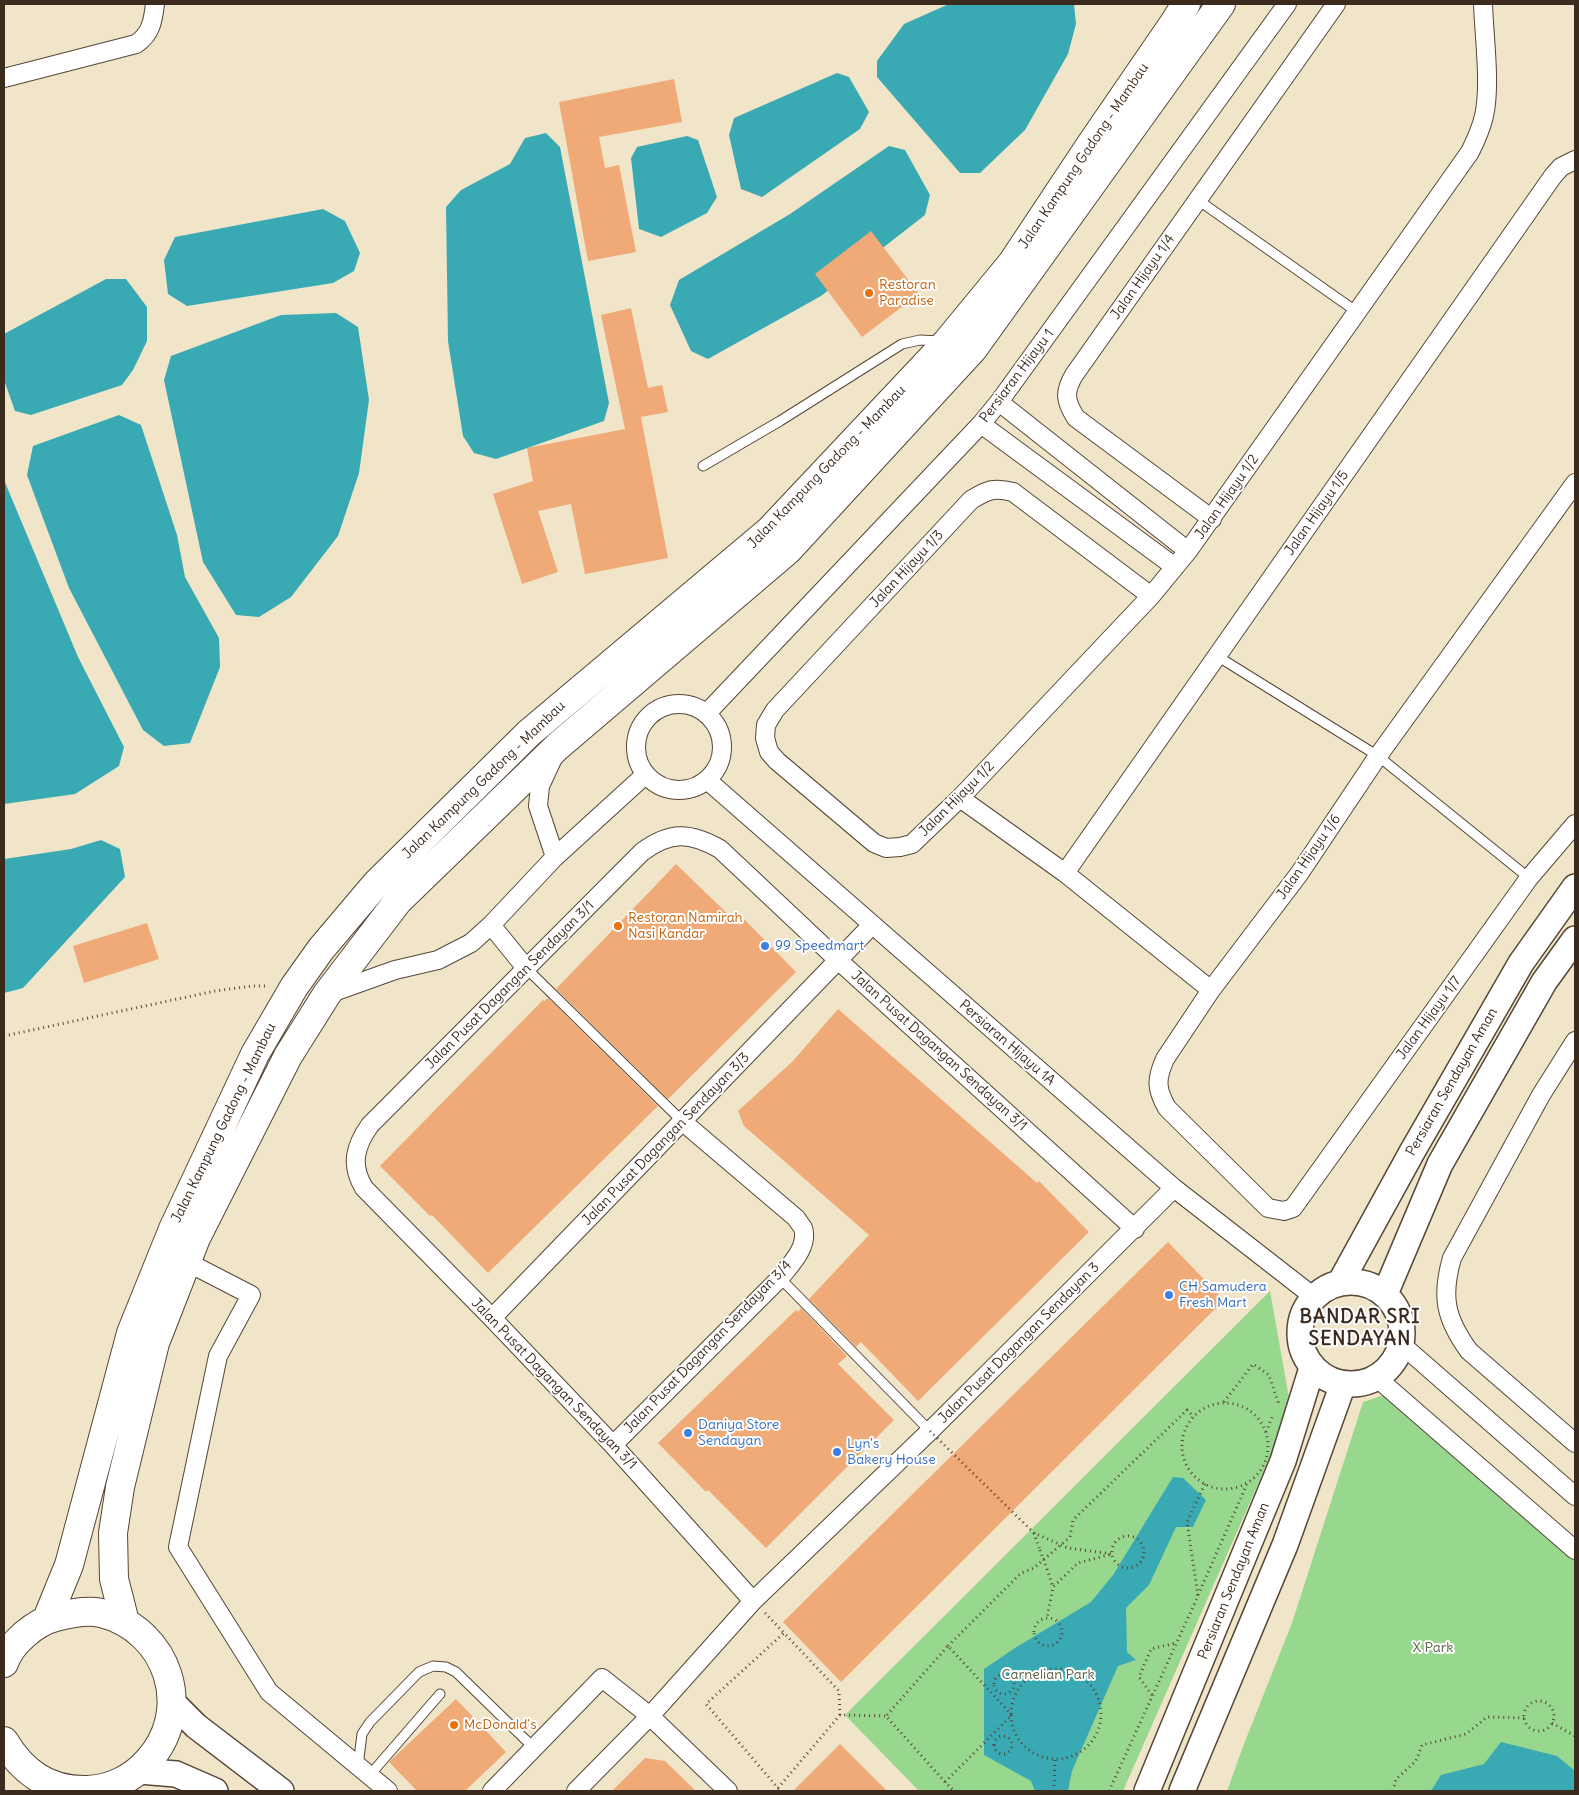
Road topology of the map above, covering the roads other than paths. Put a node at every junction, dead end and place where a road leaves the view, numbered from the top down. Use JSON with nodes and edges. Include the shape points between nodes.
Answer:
{"nodes":[{"id":1,"x":156,"y":4,"type":"edge"},
{"id":2,"x":1186,"y":4,"type":"edge"},
{"id":3,"x":1221,"y":4,"type":"edge"},
{"id":4,"x":1287,"y":4,"type":"edge"},
{"id":5,"x":1336,"y":4,"type":"edge"},
{"id":6,"x":1483,"y":4,"type":"edge"},
{"id":7,"x":4,"y":78,"type":"edge"},
{"id":8,"x":1575,"y":160,"type":"edge"},
{"id":9,"x":1198,"y":200,"type":"junction"},
{"id":10,"x":1357,"y":312,"type":"junction"},
{"id":11,"x":947,"y":342,"type":"junction"},
{"id":12,"x":999,"y":402,"type":"junction"},
{"id":13,"x":982,"y":424,"type":"junction"},
{"id":14,"x":703,"y":466,"type":"dead end"},
{"id":15,"x":1575,"y":483,"type":"edge"},
{"id":16,"x":1212,"y":519,"type":"junction"},
{"id":17,"x":1188,"y":551,"type":"junction"},
{"id":18,"x":1175,"y":567,"type":"junction"},
{"id":19,"x":1151,"y":596,"type":"junction"},
{"id":20,"x":1217,"y":656,"type":"junction"},
{"id":21,"x":706,"y":714,"type":"junction"},
{"id":22,"x":558,"y":746,"type":"junction"},
{"id":23,"x":1378,"y":756,"type":"junction"},
{"id":24,"x":645,"y":775,"type":"junction"},
{"id":25,"x":707,"y":780,"type":"junction"},
{"id":26,"x":960,"y":798,"type":"junction"},
{"id":27,"x":823,"y":801,"type":"joint"},
{"id":28,"x":1575,"y":824,"type":"edge"},
{"id":29,"x":555,"y":857,"type":"junction"},
{"id":30,"x":1065,"y":873,"type":"junction"},
{"id":31,"x":1529,"y":878,"type":"junction"},
{"id":32,"x":1575,"y":887,"type":"edge"},
{"id":33,"x":491,"y":925,"type":"junction"},
{"id":34,"x":872,"y":925,"type":"junction"},
{"id":35,"x":1575,"y":939,"type":"edge"},
{"id":36,"x":839,"y":961,"type":"junction"},
{"id":37,"x":526,"y":968,"type":"junction"},
{"id":38,"x":1211,"y":990,"type":"junction"},
{"id":39,"x":328,"y":994,"type":"junction"},
{"id":40,"x":1575,"y":1041,"type":"edge"},
{"id":41,"x":683,"y":1122,"type":"junction"},
{"id":42,"x":1174,"y":1188,"type":"junction"},
{"id":43,"x":1284,"y":1211,"type":"joint"},
{"id":44,"x":1134,"y":1229,"type":"junction"},
{"id":45,"x":187,"y":1262,"type":"junction"},
{"id":46,"x":780,"y":1278,"type":"junction"},
{"id":47,"x":1340,"y":1283,"type":"junction"},
{"id":48,"x":1385,"y":1294,"type":"junction"},
{"id":49,"x":1314,"y":1298,"type":"junction"},
{"id":50,"x":492,"y":1318,"type":"junction"},
{"id":51,"x":1402,"y":1344,"type":"junction"},
{"id":52,"x":1312,"y":1368,"type":"junction"},
{"id":53,"x":1377,"y":1378,"type":"junction"},
{"id":54,"x":1343,"y":1384,"type":"junction"},
{"id":55,"x":930,"y":1431,"type":"junction"},
{"id":56,"x":1575,"y":1442,"type":"edge"},
{"id":57,"x":613,"y":1445,"type":"junction"},
{"id":58,"x":1575,"y":1496,"type":"edge"},
{"id":59,"x":1575,"y":1550,"type":"edge"},
{"id":60,"x":753,"y":1601,"type":"junction"},
{"id":61,"x":47,"y":1619,"type":"junction"},
{"id":62,"x":125,"y":1622,"type":"junction"},
{"id":63,"x":4,"y":1662,"type":"edge"},
{"id":64,"x":440,"y":1694,"type":"dead end"},
{"id":65,"x":172,"y":1703,"type":"junction"},
{"id":66,"x":650,"y":1716,"type":"junction"},
{"id":67,"x":4,"y":1741,"type":"edge"},
{"id":68,"x":534,"y":1748,"type":"junction"},
{"id":69,"x":139,"y":1771,"type":"junction"},
{"id":70,"x":364,"y":1771,"type":"junction"},
{"id":71,"x":19,"y":1778,"type":"edge"},
{"id":72,"x":73,"y":1791,"type":"edge"},
{"id":73,"x":215,"y":1791,"type":"edge"},
{"id":74,"x":280,"y":1791,"type":"edge"},
{"id":75,"x":388,"y":1791,"type":"edge"},
{"id":76,"x":492,"y":1791,"type":"edge"},
{"id":77,"x":576,"y":1791,"type":"edge"},
{"id":78,"x":728,"y":1791,"type":"edge"},
{"id":79,"x":1147,"y":1791,"type":"edge"},
{"id":80,"x":1182,"y":1791,"type":"edge"}],
"edges":[{"from":1,"to":7,"type":"street","via":[[148,33],[136,44]]},
{"from":2,"to":11,"type":"main road","name":"Jalan Kampung Gadong - Mambau","via":[[1012,263]]},
{"from":3,"to":22,"type":"main road","name":"Jalan Kampung Gadong - Mambau","via":[[973,349],[788,550]]},
{"from":4,"to":12,"type":"street","name":"Persiaran Hijayu 1"},
{"from":5,"to":9,"type":"street","name":"Jalan Hijayu 1/4"},
{"from":6,"to":10,"type":"street","name":"Jalan Hijayu 1/2","via":[[1487,94],[1479,134],[1470,152]]},
{"from":8,"to":20,"type":"street","name":"Jalan Hijayu 1/5","via":[[1562,166],[1553,176]]},
{"from":9,"to":10,"type":"lane"},
{"from":9,"to":16,"type":"street","name":"Jalan Hijayu 1/4","via":[[1074,374],[1068,385],[1067,397],[1076,418]]},
{"from":10,"to":16,"type":"street","name":"Jalan Hijayu 1/2"},
{"from":11,"to":14,"type":"lane","via":[[920,340],[902,344],[780,422]]},
{"from":11,"to":61,"type":"main road","name":"Jalan Kampung Gadong - Mambau","via":[[769,531],[529,734],[376,884],[321,949],[294,987],[255,1054],[173,1229],[131,1333],[68,1565]]},
{"from":12,"to":13,"type":"street","name":"Persiaran Hijayu 1"},
{"from":12,"to":17,"type":"street"},
{"from":13,"to":18,"type":"street"},
{"from":13,"to":21,"type":"street","name":"Persiaran Hijayu 1"},
{"from":15,"to":23,"type":"street","name":"Jalan Hijayu 1/6"},
{"from":16,"to":17,"type":"street","name":"Jalan Hijayu 1/2"},
{"from":17,"to":18,"type":"street","name":"Jalan Hijayu 1/2"},
{"from":18,"to":19,"type":"street","name":"Jalan Hijayu 1/2"},
{"from":19,"to":26,"type":"street","name":"Jalan Hijayu 1/2"},
{"from":19,"to":27,"type":"street","name":"Jalan Hijayu 1/3","via":[[1013,492],[999,489],[984,492],[971,500],[775,710],[766,726],[769,752]]},
{"from":20,"to":23,"type":"lane"},
{"from":20,"to":30,"type":"street","name":"Jalan Hijayu 1/5"},
{"from":21,"to":24,"type":"street","via":[[694,706],[679,704],[653,712],[643,723],[636,749]]},
{"from":21,"to":25,"type":"street","via":[[716,725],[722,754],[717,768]]},
{"from":22,"to":29,"type":"street","via":[[538,796],[538,806]]},
{"from":22,"to":39,"type":"main road","name":"Jalan Kampung Gadong - Mambau","via":[[398,901]]},
{"from":23,"to":31,"type":"lane"},
{"from":23,"to":38,"type":"street","name":"Jalan Hijayu 1/6","via":[[1299,874]]},
{"from":24,"to":25,"type":"street","via":[[668,790],[682,791]]},
{"from":24,"to":29,"type":"street"},
{"from":25,"to":34,"type":"street","name":"Persiaran Hijayu 1A"},
{"from":26,"to":27,"type":"street","name":"Jalan Hijayu 1/2","via":[[912,844],[900,848],[886,848],[874,842]]},
{"from":26,"to":30,"type":"street"},
{"from":28,"to":31,"type":"street","name":"Jalan Hijayu 1/7"},
{"from":29,"to":33,"type":"street"},
{"from":30,"to":38,"type":"street"},
{"from":31,"to":43,"type":"street","name":"Jalan Hijayu 1/7","via":[[1293,1208]]},
{"from":32,"to":47,"type":"street","name":"Persiaran Sendayan Aman","via":[[1521,963]]},
{"from":33,"to":37,"type":"street"},
{"from":33,"to":39,"type":"street","via":[[471,943],[438,960],[394,970]]},
{"from":34,"to":36,"type":"street","name":"Jalan Pusat Dagangan Sendayan 3/3"},
{"from":34,"to":42,"type":"street","name":"Persiaran Hijayu 1A"},
{"from":35,"to":48,"type":"street","via":[[1544,982],[1440,1164]]},
{"from":36,"to":37,"type":"street","name":"Jalan Pusat Dagangan Sendayan 3/1","via":[[720,849],[705,840],[688,836],[657,841],[642,852]]},
{"from":36,"to":41,"type":"street","name":"Jalan Pusat Dagangan Sendayan 3/3"},
{"from":36,"to":44,"type":"street","name":"Jalan Pusat Dagangan Sendayan 3/1"},
{"from":37,"to":41,"type":"lane"},
{"from":37,"to":50,"type":"street","name":"Jalan Pusat Dagangan Sendayan 3/1","via":[[370,1125],[362,1137],[355,1164],[356,1176],[364,1188]]},
{"from":38,"to":43,"type":"street","name":"Jalan Hijayu 1/6","via":[[1165,1059],[1158,1083],[1160,1095],[1167,1108],[1268,1208]]},
{"from":39,"to":45,"type":"main road","name":"Jalan Kampung Gadong - Mambau","via":[[288,1056]]},
{"from":40,"to":56,"type":"street","via":[[1452,1258],[1445,1297],[1457,1335],[1469,1351]]},
{"from":41,"to":46,"type":"street","name":"Jalan Pusat Dagangan Sendayan 3/4","via":[[796,1218],[803,1229],[800,1251]]},
{"from":41,"to":50,"type":"street","name":"Jalan Pusat Dagangan Sendayan 3/3"},
{"from":42,"to":44,"type":"street","name":"Jalan Pusat Dagangan Sendayan 3"},
{"from":42,"to":49,"type":"street","name":"Persiaran Hijayu 1A"},
{"from":44,"to":55,"type":"street","name":"Jalan Pusat Dagangan Sendayan 3"},
{"from":45,"to":62,"type":"main road","name":"Jalan Kampung Gadong - Mambau","via":[[155,1343],[120,1487],[113,1533],[114,1579]]},
{"from":45,"to":70,"type":"street","via":[[251,1294],[218,1356],[178,1546],[269,1692]]},
{"from":46,"to":55,"type":"lane"},
{"from":46,"to":57,"type":"street","name":"Jalan Pusat Dagangan Sendayan 3/4"},
{"from":47,"to":48,"type":"street","via":[[1356,1282]]},
{"from":47,"to":49,"type":"street","via":[[1326,1288]]},
{"from":48,"to":51,"type":"street","via":[[1396,1308],[1402,1326]]},
{"from":49,"to":52,"type":"street","via":[[1300,1325],[1300,1340]]},
{"from":50,"to":57,"type":"street","name":"Jalan Pusat Dagangan Sendayan 3/1"},
{"from":51,"to":53,"type":"street","via":[[1388,1369]]},
{"from":51,"to":58,"type":"street"},
{"from":52,"to":54,"type":"street","via":[[1326,1379]]},
{"from":52,"to":79,"type":"street","name":"Persiaran Sendayan Aman","via":[[1284,1461]]},
{"from":53,"to":54,"type":"street","via":[[1366,1383]]},
{"from":53,"to":59,"type":"street"},
{"from":54,"to":80,"type":"street","via":[[1285,1545]]},
{"from":55,"to":60,"type":"street","name":"Jalan Pusat Dagangan Sendayan 3"},
{"from":57,"to":60,"type":"street","name":"Jalan Pusat Dagangan Sendayan 3/1"},
{"from":60,"to":66,"type":"street","name":"Jalan Pusat Dagangan Sendayan 3"},
{"from":61,"to":62,"type":"main road","via":[[73,1612],[100,1613]]},
{"from":61,"to":63,"type":"main road","via":[[23,1635]]},
{"from":62,"to":65,"type":"main road","via":[[145,1636],[160,1656],[170,1678]]},
{"from":64,"to":70,"type":"lane"},
{"from":65,"to":69,"type":"main road","via":[[168,1728],[161,1744]]},
{"from":65,"to":74,"type":"street","via":[[196,1726]]},
{"from":66,"to":68,"type":"street","via":[[602,1678]]},
{"from":66,"to":77,"type":"street","name":"Jalan Pusat Dagangan Sendayan 3"},
{"from":66,"to":78,"type":"street"},
{"from":67,"to":71,"type":"main road"},
{"from":68,"to":70,"type":"lane","via":[[456,1672],[433,1666],[419,1672],[362,1734]]},
{"from":68,"to":76,"type":"street"},
{"from":69,"to":72,"type":"main road","via":[[119,1783],[96,1790]]},
{"from":69,"to":73,"type":"street","via":[[176,1774]]},
{"from":70,"to":75,"type":"street"},
{"from":71,"to":72,"type":"main road","via":[[37,1778]]}]}
